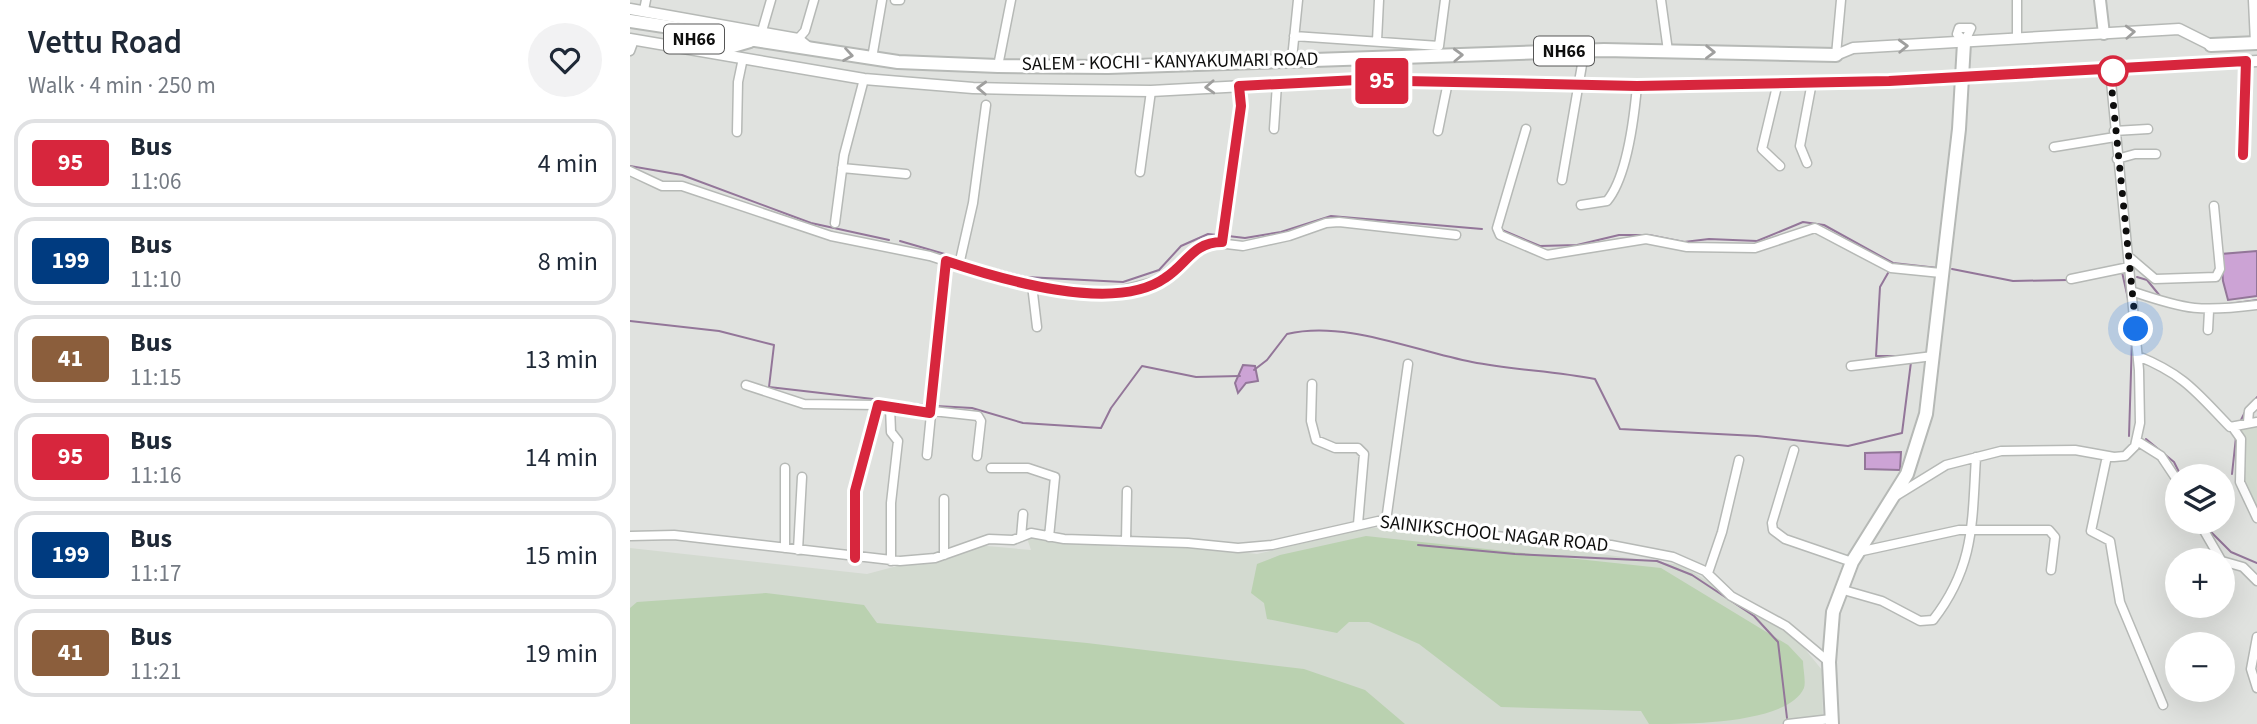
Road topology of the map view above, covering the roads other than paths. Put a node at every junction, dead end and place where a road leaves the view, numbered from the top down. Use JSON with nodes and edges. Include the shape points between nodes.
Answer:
{"nodes":[{"id":1,"x":771,"y":0,"type":"edge"},
{"id":2,"x":814,"y":0,"type":"edge"},
{"id":3,"x":882,"y":0,"type":"edge"},
{"id":4,"x":1011,"y":0,"type":"edge"},
{"id":5,"x":1298,"y":0,"type":"edge"},
{"id":6,"x":1378,"y":0,"type":"edge"},
{"id":7,"x":1445,"y":0,"type":"edge"},
{"id":8,"x":1661,"y":0,"type":"edge"},
{"id":9,"x":1841,"y":0,"type":"edge"},
{"id":10,"x":2017,"y":0,"type":"edge"},
{"id":11,"x":2100,"y":0,"type":"edge"},
{"id":12,"x":2253,"y":0,"type":"edge"},
{"id":13,"x":645,"y":5,"type":"edge"},
{"id":14,"x":630,"y":9,"type":"edge"},
{"id":15,"x":630,"y":21,"type":"edge"},
{"id":16,"x":2104,"y":34,"type":"junction"},
{"id":17,"x":760,"y":35,"type":"junction"},
{"id":18,"x":631,"y":36,"type":"edge"},
{"id":19,"x":1294,"y":36,"type":"junction"},
{"id":20,"x":798,"y":38,"type":"junction"},
{"id":21,"x":2017,"y":39,"type":"junction"},
{"id":22,"x":1377,"y":41,"type":"junction"},
{"id":23,"x":1964,"y":41,"type":"junction"},
{"id":24,"x":2256,"y":43,"type":"edge"},
{"id":25,"x":2211,"y":45,"type":"joint"},
{"id":26,"x":809,"y":48,"type":"junction"},
{"id":27,"x":630,"y":51,"type":"edge"},
{"id":28,"x":1668,"y":51,"type":"junction"},
{"id":29,"x":1836,"y":55,"type":"junction"},
{"id":30,"x":743,"y":58,"type":"junction"},
{"id":31,"x":872,"y":58,"type":"junction"},
{"id":32,"x":1292,"y":59,"type":"junction"},
{"id":33,"x":1583,"y":59,"type":"dead end"},
{"id":34,"x":2252,"y":61,"type":"edge"},
{"id":35,"x":998,"y":66,"type":"junction"},
{"id":36,"x":2110,"y":71,"type":"junction"},
{"id":37,"x":1963,"y":77,"type":"junction"},
{"id":38,"x":864,"y":79,"type":"junction"},
{"id":39,"x":1448,"y":82,"type":"junction"},
{"id":40,"x":1778,"y":82,"type":"junction"},
{"id":41,"x":1812,"y":82,"type":"junction"},
{"id":42,"x":1277,"y":84,"type":"junction"},
{"id":43,"x":1578,"y":85,"type":"junction"},
{"id":44,"x":1239,"y":86,"type":"junction"},
{"id":45,"x":1637,"y":86,"type":"junction"},
{"id":46,"x":1152,"y":90,"type":"junction"},
{"id":47,"x":986,"y":105,"type":"dead end"},
{"id":48,"x":1525,"y":129,"type":"dead end"},
{"id":49,"x":2148,"y":129,"type":"dead end"},
{"id":50,"x":1274,"y":130,"type":"dead end"},
{"id":51,"x":1438,"y":131,"type":"dead end"},
{"id":52,"x":737,"y":132,"type":"dead end"},
{"id":53,"x":2115,"y":134,"type":"junction"},
{"id":54,"x":2054,"y":147,"type":"dead end"},
{"id":55,"x":2156,"y":154,"type":"dead end"},
{"id":56,"x":2243,"y":155,"type":"dead end"},
{"id":57,"x":2117,"y":159,"type":"junction"},
{"id":58,"x":1807,"y":163,"type":"dead end"},
{"id":59,"x":1780,"y":166,"type":"dead end"},
{"id":60,"x":842,"y":168,"type":"junction"},
{"id":61,"x":630,"y":171,"type":"edge"},
{"id":62,"x":1140,"y":172,"type":"dead end"},
{"id":63,"x":906,"y":174,"type":"dead end"},
{"id":64,"x":1562,"y":180,"type":"dead end"},
{"id":65,"x":1581,"y":205,"type":"dead end"},
{"id":66,"x":2214,"y":206,"type":"dead end"},
{"id":67,"x":835,"y":223,"type":"dead end"},
{"id":68,"x":1456,"y":235,"type":"dead end"},
{"id":69,"x":1222,"y":242,"type":"junction"},
{"id":70,"x":2128,"y":256,"type":"junction"},
{"id":71,"x":946,"y":261,"type":"junction"},
{"id":72,"x":959,"y":265,"type":"junction"},
{"id":73,"x":2129,"y":267,"type":"junction"},
{"id":74,"x":1941,"y":273,"type":"junction"},
{"id":75,"x":2071,"y":279,"type":"dead end"},
{"id":76,"x":1032,"y":285,"type":"junction"},
{"id":77,"x":2134,"y":292,"type":"junction"},
{"id":78,"x":2257,"y":305,"type":"edge"},
{"id":79,"x":2208,"y":311,"type":"junction"},
{"id":80,"x":1037,"y":327,"type":"dead end"},
{"id":81,"x":2208,"y":330,"type":"dead end"},
{"id":82,"x":1933,"y":356,"type":"junction"},
{"id":83,"x":2138,"y":356,"type":"junction"},
{"id":84,"x":1408,"y":364,"type":"dead end"},
{"id":85,"x":1851,"y":366,"type":"dead end"},
{"id":86,"x":1312,"y":384,"type":"dead end"},
{"id":87,"x":746,"y":385,"type":"dead end"},
{"id":88,"x":2257,"y":403,"type":"edge"},
{"id":89,"x":878,"y":405,"type":"junction"},
{"id":90,"x":890,"y":407,"type":"junction"},
{"id":91,"x":930,"y":413,"type":"junction"},
{"id":92,"x":2253,"y":422,"type":"edge"},
{"id":93,"x":2234,"y":429,"type":"junction"},
{"id":94,"x":2137,"y":441,"type":"junction"},
{"id":95,"x":1794,"y":450,"type":"dead end"},
{"id":96,"x":927,"y":455,"type":"dead end"},
{"id":97,"x":977,"y":456,"type":"dead end"},
{"id":98,"x":2107,"y":456,"type":"junction"},
{"id":99,"x":1976,"y":457,"type":"junction"},
{"id":100,"x":1739,"y":460,"type":"dead end"},
{"id":101,"x":2166,"y":464,"type":"edge"},
{"id":102,"x":785,"y":468,"type":"dead end"},
{"id":103,"x":991,"y":468,"type":"dead end"},
{"id":104,"x":802,"y":477,"type":"dead end"},
{"id":105,"x":1127,"y":491,"type":"dead end"},
{"id":106,"x":1894,"y":497,"type":"junction"},
{"id":107,"x":944,"y":499,"type":"dead end"},
{"id":108,"x":1023,"y":514,"type":"dead end"},
{"id":109,"x":2257,"y":518,"type":"edge"},
{"id":110,"x":1386,"y":521,"type":"junction"},
{"id":111,"x":1359,"y":524,"type":"junction"},
{"id":112,"x":1972,"y":529,"type":"junction"},
{"id":113,"x":630,"y":536,"type":"edge"},
{"id":114,"x":1021,"y":537,"type":"junction"},
{"id":115,"x":1049,"y":537,"type":"junction"},
{"id":116,"x":1126,"y":541,"type":"junction"},
{"id":117,"x":785,"y":548,"type":"junction"},
{"id":118,"x":798,"y":550,"type":"junction"},
{"id":119,"x":944,"y":555,"type":"junction"},
{"id":120,"x":1855,"y":557,"type":"junction"},
{"id":121,"x":855,"y":558,"type":"junction"},
{"id":122,"x":891,"y":561,"type":"junction"},
{"id":123,"x":2235,"y":564,"type":"edge"},
{"id":124,"x":2051,"y":570,"type":"dead end"},
{"id":125,"x":1709,"y":573,"type":"junction"},
{"id":126,"x":2257,"y":581,"type":"edge"},
{"id":127,"x":1840,"y":589,"type":"junction"},
{"id":128,"x":2257,"y":637,"type":"edge"},
{"id":129,"x":1829,"y":662,"type":"junction"},
{"id":130,"x":2257,"y":688,"type":"edge"},
{"id":131,"x":2163,"y":705,"type":"dead end"},
{"id":132,"x":1831,"y":721,"type":"edge"},
{"id":133,"x":1788,"y":724,"type":"edge"}],
"edges":[{"from":1,"to":17,"type":"street"},
{"from":2,"to":20,"type":"street","via":[[806,31]]},
{"from":3,"to":31,"type":"street"},
{"from":4,"to":35,"type":"street"},
{"from":5,"to":19,"type":"street"},
{"from":6,"to":22,"type":"street"},
{"from":7,"to":22,"type":"street","via":[[1439,46]]},
{"from":8,"to":28,"type":"street"},
{"from":9,"to":29,"type":"street"},
{"from":10,"to":21,"type":"street"},
{"from":11,"to":16,"type":"main road"},
{"from":12,"to":24,"type":"street"},
{"from":13,"to":14,"type":"street"},
{"from":13,"to":17,"type":"street"},
{"from":15,"to":17,"type":"main road","name":"SALEM - KOCHI - KANYAKUMARI ROAD","number":"NH66","via":[[732,36]]},
{"from":16,"to":21,"type":"street"},
{"from":16,"to":25,"type":"street","one_way":true,"via":[[2179,29]]},
{"from":17,"to":18,"type":"main road","name":"SALEM - KOCHI - KANYAKUMARI ROAD","number":"NH66","via":[[733,46]]},
{"from":17,"to":20,"type":"street"},
{"from":17,"to":26,"type":"main road","name":"SALEM - KOCHI - KANYAKUMARI ROAD","number":"NH66"},
{"from":18,"to":27,"type":"street"},
{"from":18,"to":30,"type":"street"},
{"from":19,"to":22,"type":"street"},
{"from":19,"to":32,"type":"street"},
{"from":20,"to":26,"type":"street"},
{"from":21,"to":23,"type":"street"},
{"from":29,"to":23,"type":"street","one_way":true,"via":[[1853,48]]},
{"from":23,"to":37,"type":"main road"},
{"from":24,"to":25,"type":"main road"},
{"from":26,"to":31,"type":"main road","name":"SALEM - KOCHI - KANYAKUMARI ROAD","number":"NH66","one_way":true},
{"from":28,"to":29,"type":"main road","name":"SALEM - KOCHI - KANYAKUMARI ROAD","number":"NH66","one_way":true},
{"from":32,"to":28,"type":"main road","name":"SALEM - KOCHI - KANYAKUMARI ROAD","number":"NH66","one_way":true},
{"from":30,"to":38,"type":"street"},
{"from":30,"to":52,"type":"street"},
{"from":31,"to":35,"type":"main road","name":"SALEM - KOCHI - KANYAKUMARI ROAD","number":"NH66"},
{"from":32,"to":35,"type":"main road","name":"SALEM - KOCHI - KANYAKUMARI ROAD","number":"NH66","via":[[1108,67]]},
{"from":33,"to":43,"type":"street"},
{"from":34,"to":36,"type":"street"},
{"from":34,"to":56,"type":"street"},
{"from":36,"to":37,"type":"street"},
{"from":36,"to":53,"type":"street"},
{"from":37,"to":41,"type":"street"},
{"from":37,"to":74,"type":"main road"},
{"from":46,"to":38,"type":"street","one_way":true,"via":[[973,88]]},
{"from":38,"to":60,"type":"street"},
{"from":39,"to":42,"type":"street"},
{"from":39,"to":43,"type":"street"},
{"from":39,"to":51,"type":"street"},
{"from":40,"to":41,"type":"street"},
{"from":40,"to":45,"type":"street"},
{"from":40,"to":59,"type":"street","via":[[1762,149]]},
{"from":41,"to":58,"type":"street","via":[[1800,146]]},
{"from":42,"to":44,"type":"street"},
{"from":42,"to":50,"type":"street"},
{"from":43,"to":45,"type":"street"},
{"from":43,"to":64,"type":"street"},
{"from":44,"to":46,"type":"street","one_way":true},
{"from":44,"to":69,"type":"street","via":[[1241,106]]},
{"from":45,"to":65,"type":"street","via":[[1616,190],[1607,201]]},
{"from":46,"to":62,"type":"street"},
{"from":47,"to":72,"type":"street","via":[[973,204]]},
{"from":48,"to":74,"type":"street","via":[[1497,228],[1500,234],[1547,255],[1646,239],[1687,247],[1755,248],[1815,228],[1891,268]]},
{"from":49,"to":53,"type":"street"},
{"from":53,"to":54,"type":"street"},
{"from":53,"to":57,"type":"street"},
{"from":55,"to":57,"type":"street"},
{"from":57,"to":70,"type":"street"},
{"from":60,"to":63,"type":"street"},
{"from":60,"to":67,"type":"street"},
{"from":61,"to":71,"type":"street","via":[[662,186],[682,186],[831,236]]},
{"from":66,"to":70,"type":"street","via":[[2220,269],[2216,277],[2155,279]]},
{"from":68,"to":69,"type":"street","via":[[1339,222],[1243,246]]},
{"from":69,"to":76,"type":"street","via":[[1199,246],[1165,279],[1122,292],[1103,295]]},
{"from":70,"to":73,"type":"street"},
{"from":71,"to":72,"type":"street"},
{"from":71,"to":91,"type":"street"},
{"from":72,"to":76,"type":"street"},
{"from":73,"to":75,"type":"street"},
{"from":73,"to":77,"type":"street"},
{"from":74,"to":82,"type":"main road"},
{"from":76,"to":80,"type":"street"},
{"from":77,"to":79,"type":"street","via":[[2178,307]]},
{"from":77,"to":83,"type":"street"},
{"from":78,"to":79,"type":"street"},
{"from":79,"to":81,"type":"street"},
{"from":82,"to":85,"type":"street"},
{"from":82,"to":106,"type":"main road","via":[[1919,443]]},
{"from":83,"to":93,"type":"street","via":[[2175,373]]},
{"from":83,"to":94,"type":"street"},
{"from":84,"to":110,"type":"street"},
{"from":86,"to":111,"type":"street","via":[[1311,421],[1316,440],[1335,448],[1358,448],[1364,454]]},
{"from":87,"to":89,"type":"street","via":[[804,404]]},
{"from":88,"to":92,"type":"street","via":[[2249,411]]},
{"from":89,"to":90,"type":"street"},
{"from":89,"to":121,"type":"street","via":[[855,491]]},
{"from":90,"to":91,"type":"street"},
{"from":90,"to":122,"type":"street","via":[[891,432],[898,442]]},
{"from":91,"to":96,"type":"street"},
{"from":91,"to":97,"type":"street","via":[[980,418]]},
{"from":92,"to":93,"type":"street"},
{"from":93,"to":109,"type":"street","via":[[2241,439],[2239,482]]},
{"from":94,"to":98,"type":"street","via":[[2125,456]]},
{"from":94,"to":101,"type":"street"},
{"from":95,"to":120,"type":"street","via":[[1773,530],[1785,539]]},
{"from":98,"to":99,"type":"street","via":[[2075,450],[2001,451]]},
{"from":98,"to":131,"type":"street","via":[[2091,531],[2110,541],[2120,602]]},
{"from":99,"to":106,"type":"street","via":[[1946,465]]},
{"from":99,"to":112,"type":"street"},
{"from":100,"to":125,"type":"street"},
{"from":102,"to":117,"type":"street"},
{"from":103,"to":115,"type":"street","via":[[1028,468],[1055,477]]},
{"from":104,"to":118,"type":"street"},
{"from":105,"to":116,"type":"street"},
{"from":106,"to":120,"type":"main road"},
{"from":107,"to":119,"type":"street"},
{"from":108,"to":114,"type":"street"},
{"from":110,"to":111,"type":"street","name":"SAINIKSCHOOL NAGAR ROAD"},
{"from":110,"to":125,"type":"street","name":"SAINIKSCHOOL NAGAR ROAD","via":[[1520,539],[1611,545],[1674,556]]},
{"from":111,"to":116,"type":"street","name":"SAINIKSCHOOL NAGAR ROAD","via":[[1272,545],[1238,548]]},
{"from":112,"to":120,"type":"street"},
{"from":112,"to":124,"type":"street","via":[[2049,530],[2055,537]]},
{"from":112,"to":127,"type":"street","via":[[1964,570],[1933,620],[1927,622],[1882,601]]},
{"from":113,"to":117,"type":"street","name":"SAINIKSCHOOL NAGAR ROAD","via":[[674,535]]},
{"from":114,"to":115,"type":"street","name":"SAINIKSCHOOL NAGAR ROAD","via":[[1031,533]]},
{"from":114,"to":119,"type":"street","name":"SAINIKSCHOOL NAGAR ROAD","via":[[989,539]]},
{"from":115,"to":116,"type":"street","name":"SAINIKSCHOOL NAGAR ROAD"},
{"from":117,"to":118,"type":"street","name":"SAINIKSCHOOL NAGAR ROAD"},
{"from":118,"to":121,"type":"street","name":"SAINIKSCHOOL NAGAR ROAD"},
{"from":119,"to":122,"type":"street","name":"SAINIKSCHOOL NAGAR ROAD"},
{"from":120,"to":127,"type":"main road"},
{"from":121,"to":122,"type":"street","name":"SAINIKSCHOOL NAGAR ROAD"},
{"from":123,"to":126,"type":"street"},
{"from":125,"to":129,"type":"street","name":"SAINIKSCHOOL NAGAR ROAD","via":[[1731,596],[1786,626]]},
{"from":127,"to":129,"type":"main road"},
{"from":128,"to":130,"type":"street","via":[[2251,669]]},
{"from":129,"to":132,"type":"main road"},
{"from":132,"to":133,"type":"street"}]}
